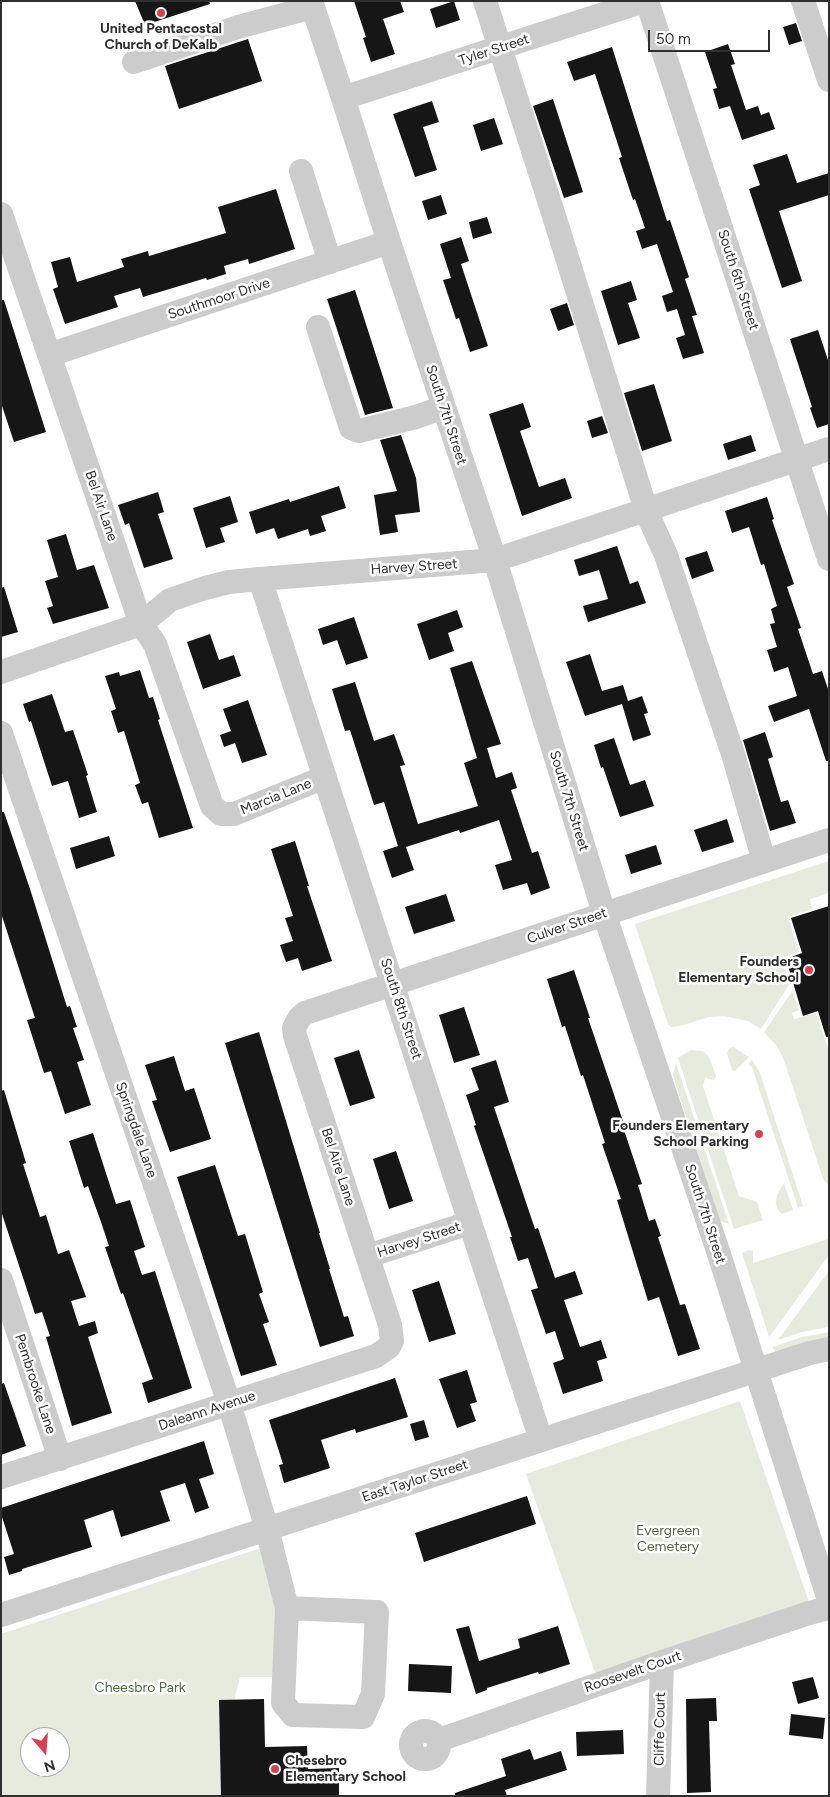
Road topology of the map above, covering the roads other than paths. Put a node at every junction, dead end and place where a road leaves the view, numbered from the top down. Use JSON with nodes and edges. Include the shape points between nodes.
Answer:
{"nodes":[{"id":1,"x":485,"y":1,"type":"edge"},
{"id":2,"x":645,"y":1,"type":"edge"},
{"id":3,"x":803,"y":1,"type":"edge"},
{"id":4,"x":312,"y":4,"type":"edge"},
{"id":5,"x":500,"y":48,"type":"junction"},
{"id":6,"x":134,"y":62,"type":"dead end"},
{"id":7,"x":829,"y":80,"type":"edge"},
{"id":8,"x":344,"y":98,"type":"junction"},
{"id":9,"x":301,"y":171,"type":"dead end"},
{"id":10,"x":1,"y":214,"type":"edge"},
{"id":11,"x":389,"y":242,"type":"junction"},
{"id":12,"x":330,"y":262,"type":"junction"},
{"id":13,"x":318,"y":327,"type":"dead end"},
{"id":14,"x":49,"y":355,"type":"junction"},
{"id":15,"x":444,"y":407,"type":"junction"},
{"id":16,"x":829,"y":449,"type":"edge"},
{"id":17,"x":796,"y":460,"type":"junction"},
{"id":18,"x":646,"y":510,"type":"junction"},
{"id":19,"x":829,"y":559,"type":"edge"},
{"id":20,"x":495,"y":560,"type":"junction"},
{"id":21,"x":260,"y":578,"type":"junction"},
{"id":22,"x":141,"y":624,"type":"junction"},
{"id":23,"x":1,"y":672,"type":"edge"},
{"id":24,"x":1,"y":733,"type":"edge"},
{"id":25,"x":325,"y":777,"type":"junction"},
{"id":26,"x":208,"y":794,"type":"joint"},
{"id":27,"x":829,"y":840,"type":"edge"},
{"id":28,"x":764,"y":861,"type":"junction"},
{"id":29,"x":604,"y":913,"type":"junction"},
{"id":30,"x":393,"y":985,"type":"junction"},
{"id":31,"x":305,"y":1012,"type":"joint"},
{"id":32,"x":469,"y":1223,"type":"junction"},
{"id":33,"x":368,"y":1256,"type":"junction"},
{"id":34,"x":1,"y":1280,"type":"edge"},
{"id":35,"x":390,"y":1325,"type":"joint"},
{"id":36,"x":829,"y":1349,"type":"edge"},
{"id":37,"x":756,"y":1371,"type":"junction"},
{"id":38,"x":229,"y":1403,"type":"junction"},
{"id":39,"x":541,"y":1440,"type":"junction"},
{"id":40,"x":60,"y":1459,"type":"junction"},
{"id":41,"x":1,"y":1477,"type":"edge"},
{"id":42,"x":268,"y":1529,"type":"junction"},
{"id":43,"x":829,"y":1600,"type":"edge"},
{"id":44,"x":287,"y":1608,"type":"junction"},
{"id":45,"x":829,"y":1608,"type":"edge"},
{"id":46,"x":1,"y":1616,"type":"edge"},
{"id":47,"x":662,"y":1662,"type":"junction"},
{"id":48,"x":439,"y":1740,"type":"dead end"},
{"id":49,"x":658,"y":1796,"type":"edge"}],
"edges":[{"from":1,"to":5,"type":"street"},
{"from":2,"to":5,"type":"street","name":"Tyler Street"},
{"from":2,"to":17,"type":"street","name":"South 6th Street"},
{"from":3,"to":7,"type":"street"},
{"from":4,"to":6,"type":"street"},
{"from":4,"to":8,"type":"street","name":"South 7th Street"},
{"from":5,"to":8,"type":"street","name":"Tyler Street"},
{"from":5,"to":18,"type":"street"},
{"from":8,"to":11,"type":"street","name":"South 7th Street"},
{"from":9,"to":12,"type":"street"},
{"from":10,"to":14,"type":"street","name":"Bel Air Lane"},
{"from":11,"to":12,"type":"street","name":"Southmoor Drive"},
{"from":11,"to":15,"type":"street","name":"South 7th Street"},
{"from":12,"to":14,"type":"street","name":"Southmoor Drive"},
{"from":13,"to":15,"type":"street","via":[[351,428],[359,431]]},
{"from":14,"to":22,"type":"street","name":"Bel Air Lane"},
{"from":15,"to":20,"type":"street","name":"South 7th Street"},
{"from":16,"to":17,"type":"street","name":"Harvey Street"},
{"from":17,"to":18,"type":"street","name":"Harvey Street"},
{"from":17,"to":19,"type":"street","name":"South 6th Street"},
{"from":18,"to":20,"type":"street","name":"Harvey Street"},
{"from":18,"to":28,"type":"street","via":[[666,555],[718,707]]},
{"from":20,"to":21,"type":"street","name":"Harvey Street"},
{"from":20,"to":29,"type":"street","name":"South 7th Street"},
{"from":21,"to":22,"type":"street","name":"Harvey Street","via":[[229,582],[185,594],[170,600]]},
{"from":21,"to":25,"type":"street","name":"South 8th Street"},
{"from":22,"to":23,"type":"street","name":"Harvey Street"},
{"from":22,"to":26,"type":"street","name":"Bel Air Lane","via":[[155,644]]},
{"from":24,"to":38,"type":"street","name":"Springdale Lane"},
{"from":25,"to":26,"type":"street","name":"Marcia Lane","via":[[234,814],[217,812]]},
{"from":25,"to":30,"type":"street","name":"South 8th Street"},
{"from":27,"to":28,"type":"street","name":"Culver Street"},
{"from":28,"to":29,"type":"street","name":"Culver Street"},
{"from":29,"to":30,"type":"street","name":"Culver Street"},
{"from":29,"to":37,"type":"street","name":"South 7th Street"},
{"from":30,"to":31,"type":"street","name":"Culver Street"},
{"from":30,"to":32,"type":"street","name":"South 8th Street"},
{"from":31,"to":33,"type":"street","name":"Bel Aire Lane","via":[[296,1022],[295,1036]]},
{"from":32,"to":33,"type":"street","name":"Harvey Street"},
{"from":32,"to":39,"type":"street","name":"South 8th Street"},
{"from":33,"to":35,"type":"street","name":"Bel Aire Lane"},
{"from":34,"to":40,"type":"street","name":"Pembrooke Lane"},
{"from":35,"to":38,"type":"street","name":"Daleann Avenue","via":[[392,1341],[376,1356]]},
{"from":36,"to":37,"type":"street","name":"East Taylor Street"},
{"from":37,"to":39,"type":"street","name":"East Taylor Street"},
{"from":37,"to":43,"type":"street","name":"South 7th Street"},
{"from":38,"to":40,"type":"street","name":"Daleann Avenue"},
{"from":38,"to":42,"type":"street","name":"Springdale Lane"},
{"from":39,"to":42,"type":"street","name":"East Taylor Street"},
{"from":40,"to":41,"type":"street","name":"Daleann Avenue"},
{"from":42,"to":44,"type":"street","name":"Springdale Lane"},
{"from":42,"to":46,"type":"street","name":"East Taylor Street"},
{"from":44,"to":44,"type":"street","name":"Springdale Lane","via":[[283,1703],[294,1715],[363,1717],[374,1694],[377,1612]]},
{"from":45,"to":47,"type":"street","name":"Roosevelt Court"},
{"from":47,"to":48,"type":"street","name":"Roosevelt Court"},
{"from":47,"to":49,"type":"street","name":"Cliffe Court"}]}
